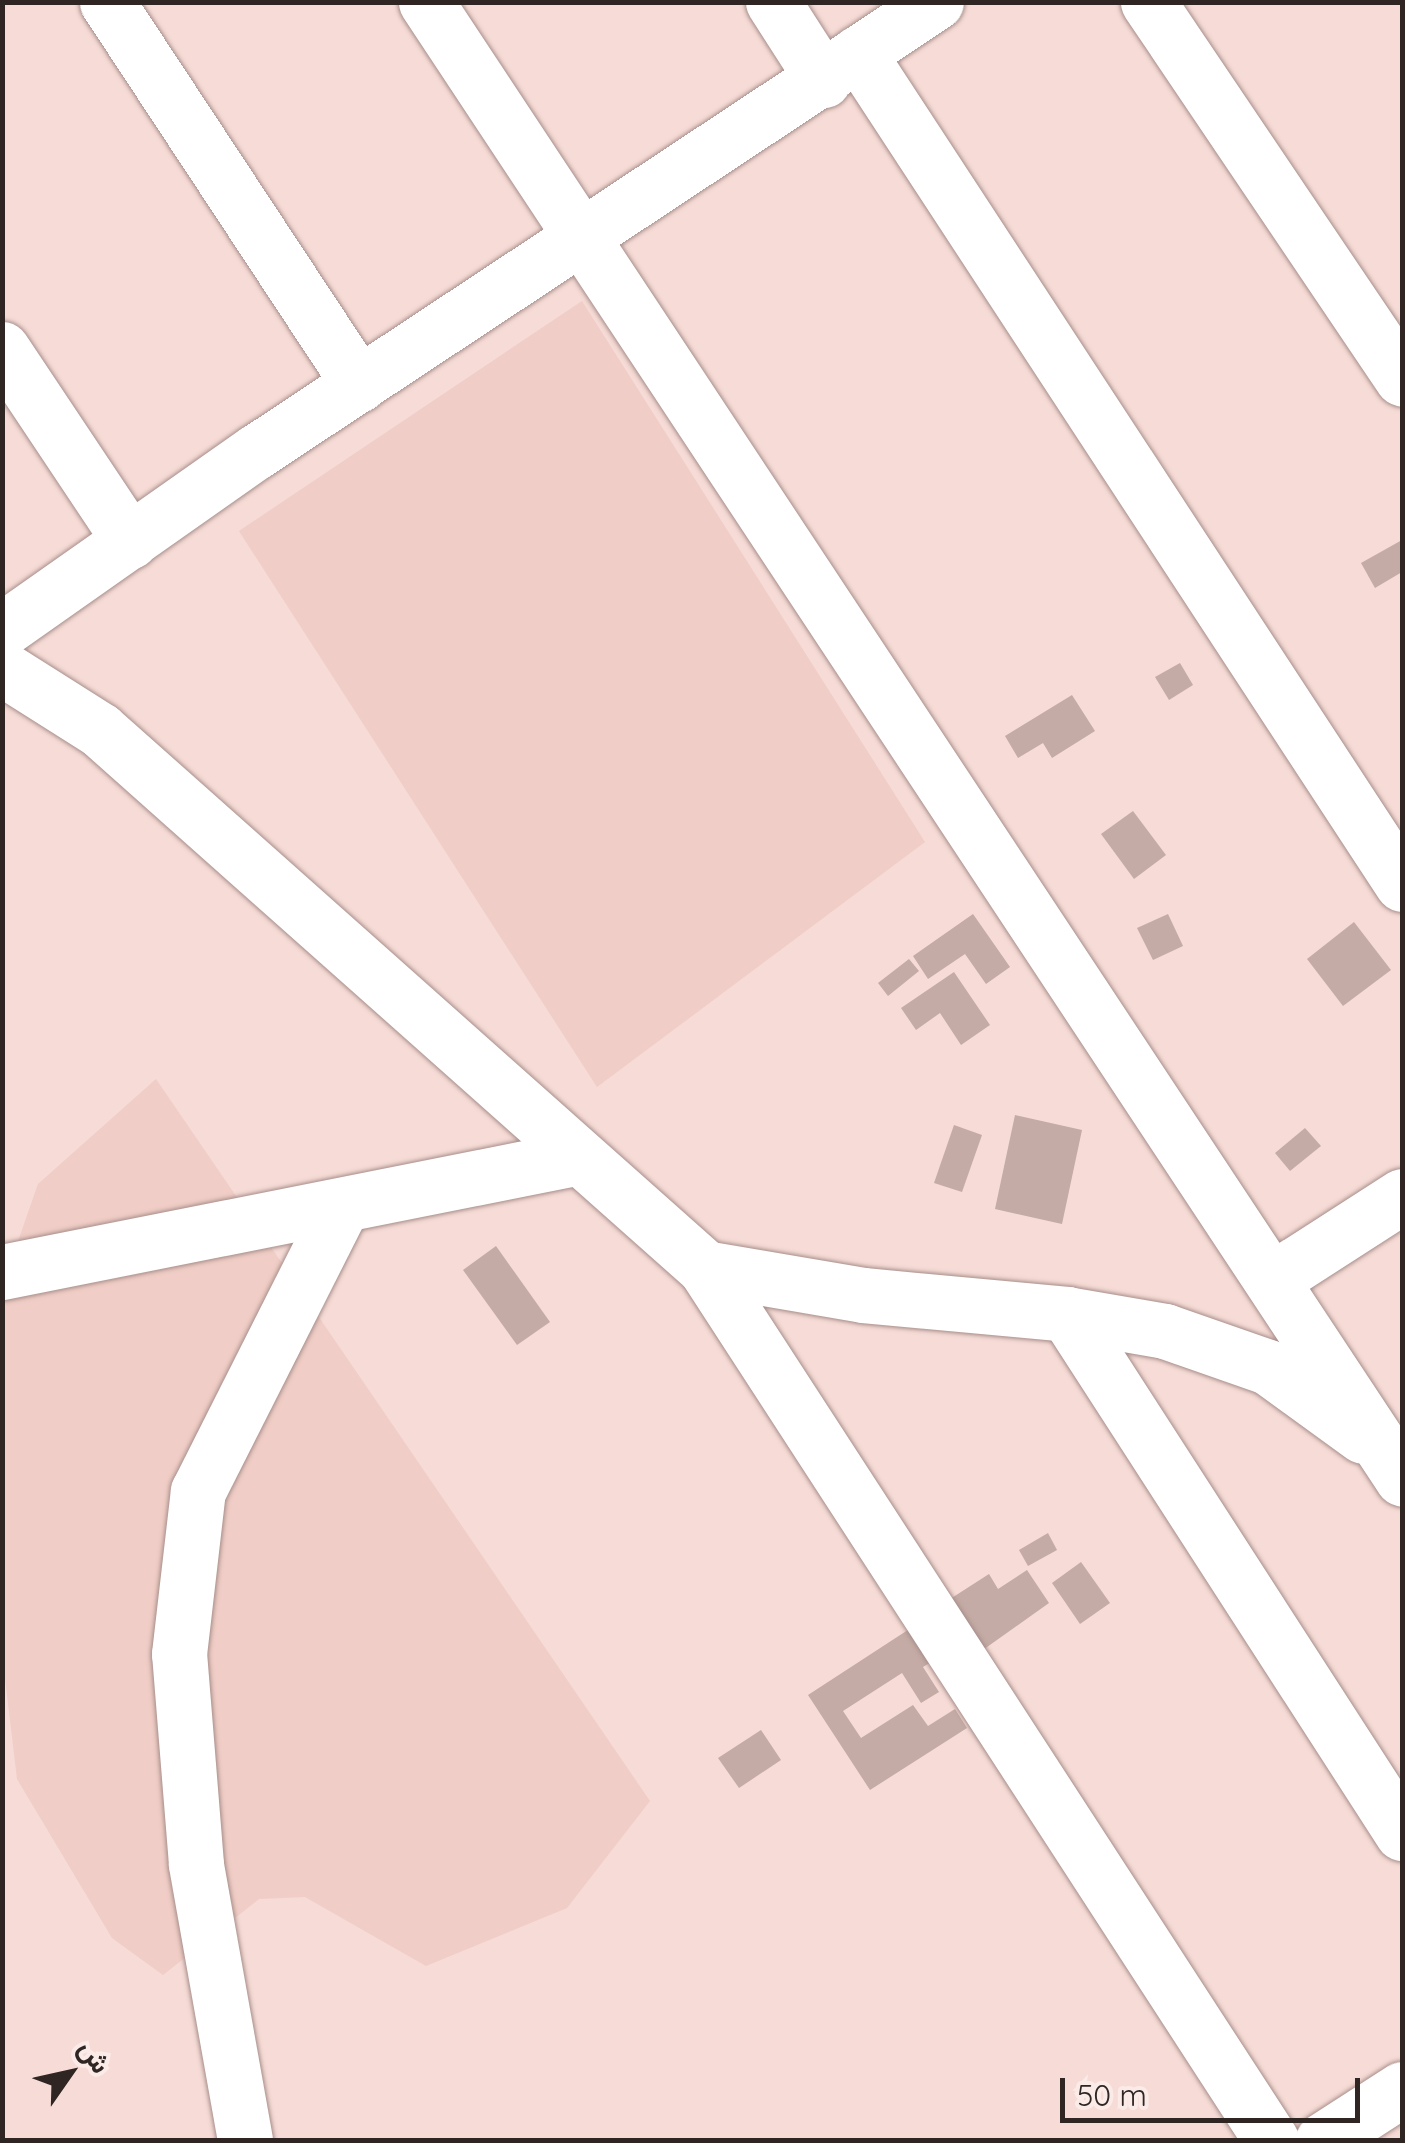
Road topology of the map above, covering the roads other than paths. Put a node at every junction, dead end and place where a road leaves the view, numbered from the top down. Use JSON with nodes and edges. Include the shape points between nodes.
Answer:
{"nodes":[{"id":1,"x":107,"y":2,"type":"edge"},
{"id":2,"x":426,"y":2,"type":"edge"},
{"id":3,"x":773,"y":2,"type":"edge"},
{"id":4,"x":936,"y":2,"type":"edge"},
{"id":5,"x":1148,"y":2,"type":"edge"},
{"id":6,"x":841,"y":66,"type":"junction"},
{"id":7,"x":584,"y":239,"type":"junction"},
{"id":8,"x":2,"y":349,"type":"edge"},
{"id":9,"x":1402,"y":378,"type":"edge"},
{"id":10,"x":359,"y":384,"type":"junction"},
{"id":11,"x":130,"y":541,"type":"junction"},
{"id":12,"x":2,"y":630,"type":"edge"},
{"id":13,"x":2,"y":668,"type":"edge"},
{"id":14,"x":1402,"y":884,"type":"edge"},
{"id":15,"x":575,"y":1158,"type":"junction"},
{"id":16,"x":1402,"y":1196,"type":"edge"},
{"id":17,"x":342,"y":1206,"type":"junction"},
{"id":18,"x":18,"y":1260,"type":"edge"},
{"id":19,"x":705,"y":1268,"type":"junction"},
{"id":20,"x":1276,"y":1278,"type":"junction"},
{"id":21,"x":1067,"y":1314,"type":"junction"},
{"id":22,"x":1394,"y":1465,"type":"edge"},
{"id":23,"x":1402,"y":1833,"type":"edge"},
{"id":24,"x":1402,"y":2089,"type":"edge"},
{"id":25,"x":245,"y":2140,"type":"edge"},
{"id":26,"x":1271,"y":2140,"type":"edge"},
{"id":27,"x":1323,"y":2140,"type":"edge"}],
"edges":[{"from":1,"to":10,"type":"street"},
{"from":2,"to":7,"type":"street"},
{"from":3,"to":6,"type":"street"},
{"from":4,"to":6,"type":"street"},
{"from":5,"to":9,"type":"street"},
{"from":6,"to":7,"type":"street"},
{"from":6,"to":14,"type":"street"},
{"from":7,"to":10,"type":"street"},
{"from":7,"to":20,"type":"street"},
{"from":8,"to":11,"type":"street"},
{"from":10,"to":11,"type":"street"},
{"from":11,"to":12,"type":"street"},
{"from":13,"to":15,"type":"street","via":[[100,730]]},
{"from":15,"to":17,"type":"street"},
{"from":15,"to":19,"type":"street"},
{"from":16,"to":20,"type":"street"},
{"from":17,"to":18,"type":"street"},
{"from":17,"to":25,"type":"street","via":[[198,1491],[180,1654],[196,1864]]},
{"from":19,"to":21,"type":"street","via":[[863,1295]]},
{"from":19,"to":26,"type":"street"},
{"from":20,"to":22,"type":"street"},
{"from":21,"to":22,"type":"street","via":[[1165,1331],[1268,1367]]},
{"from":21,"to":23,"type":"street"},
{"from":24,"to":27,"type":"street"}]}
